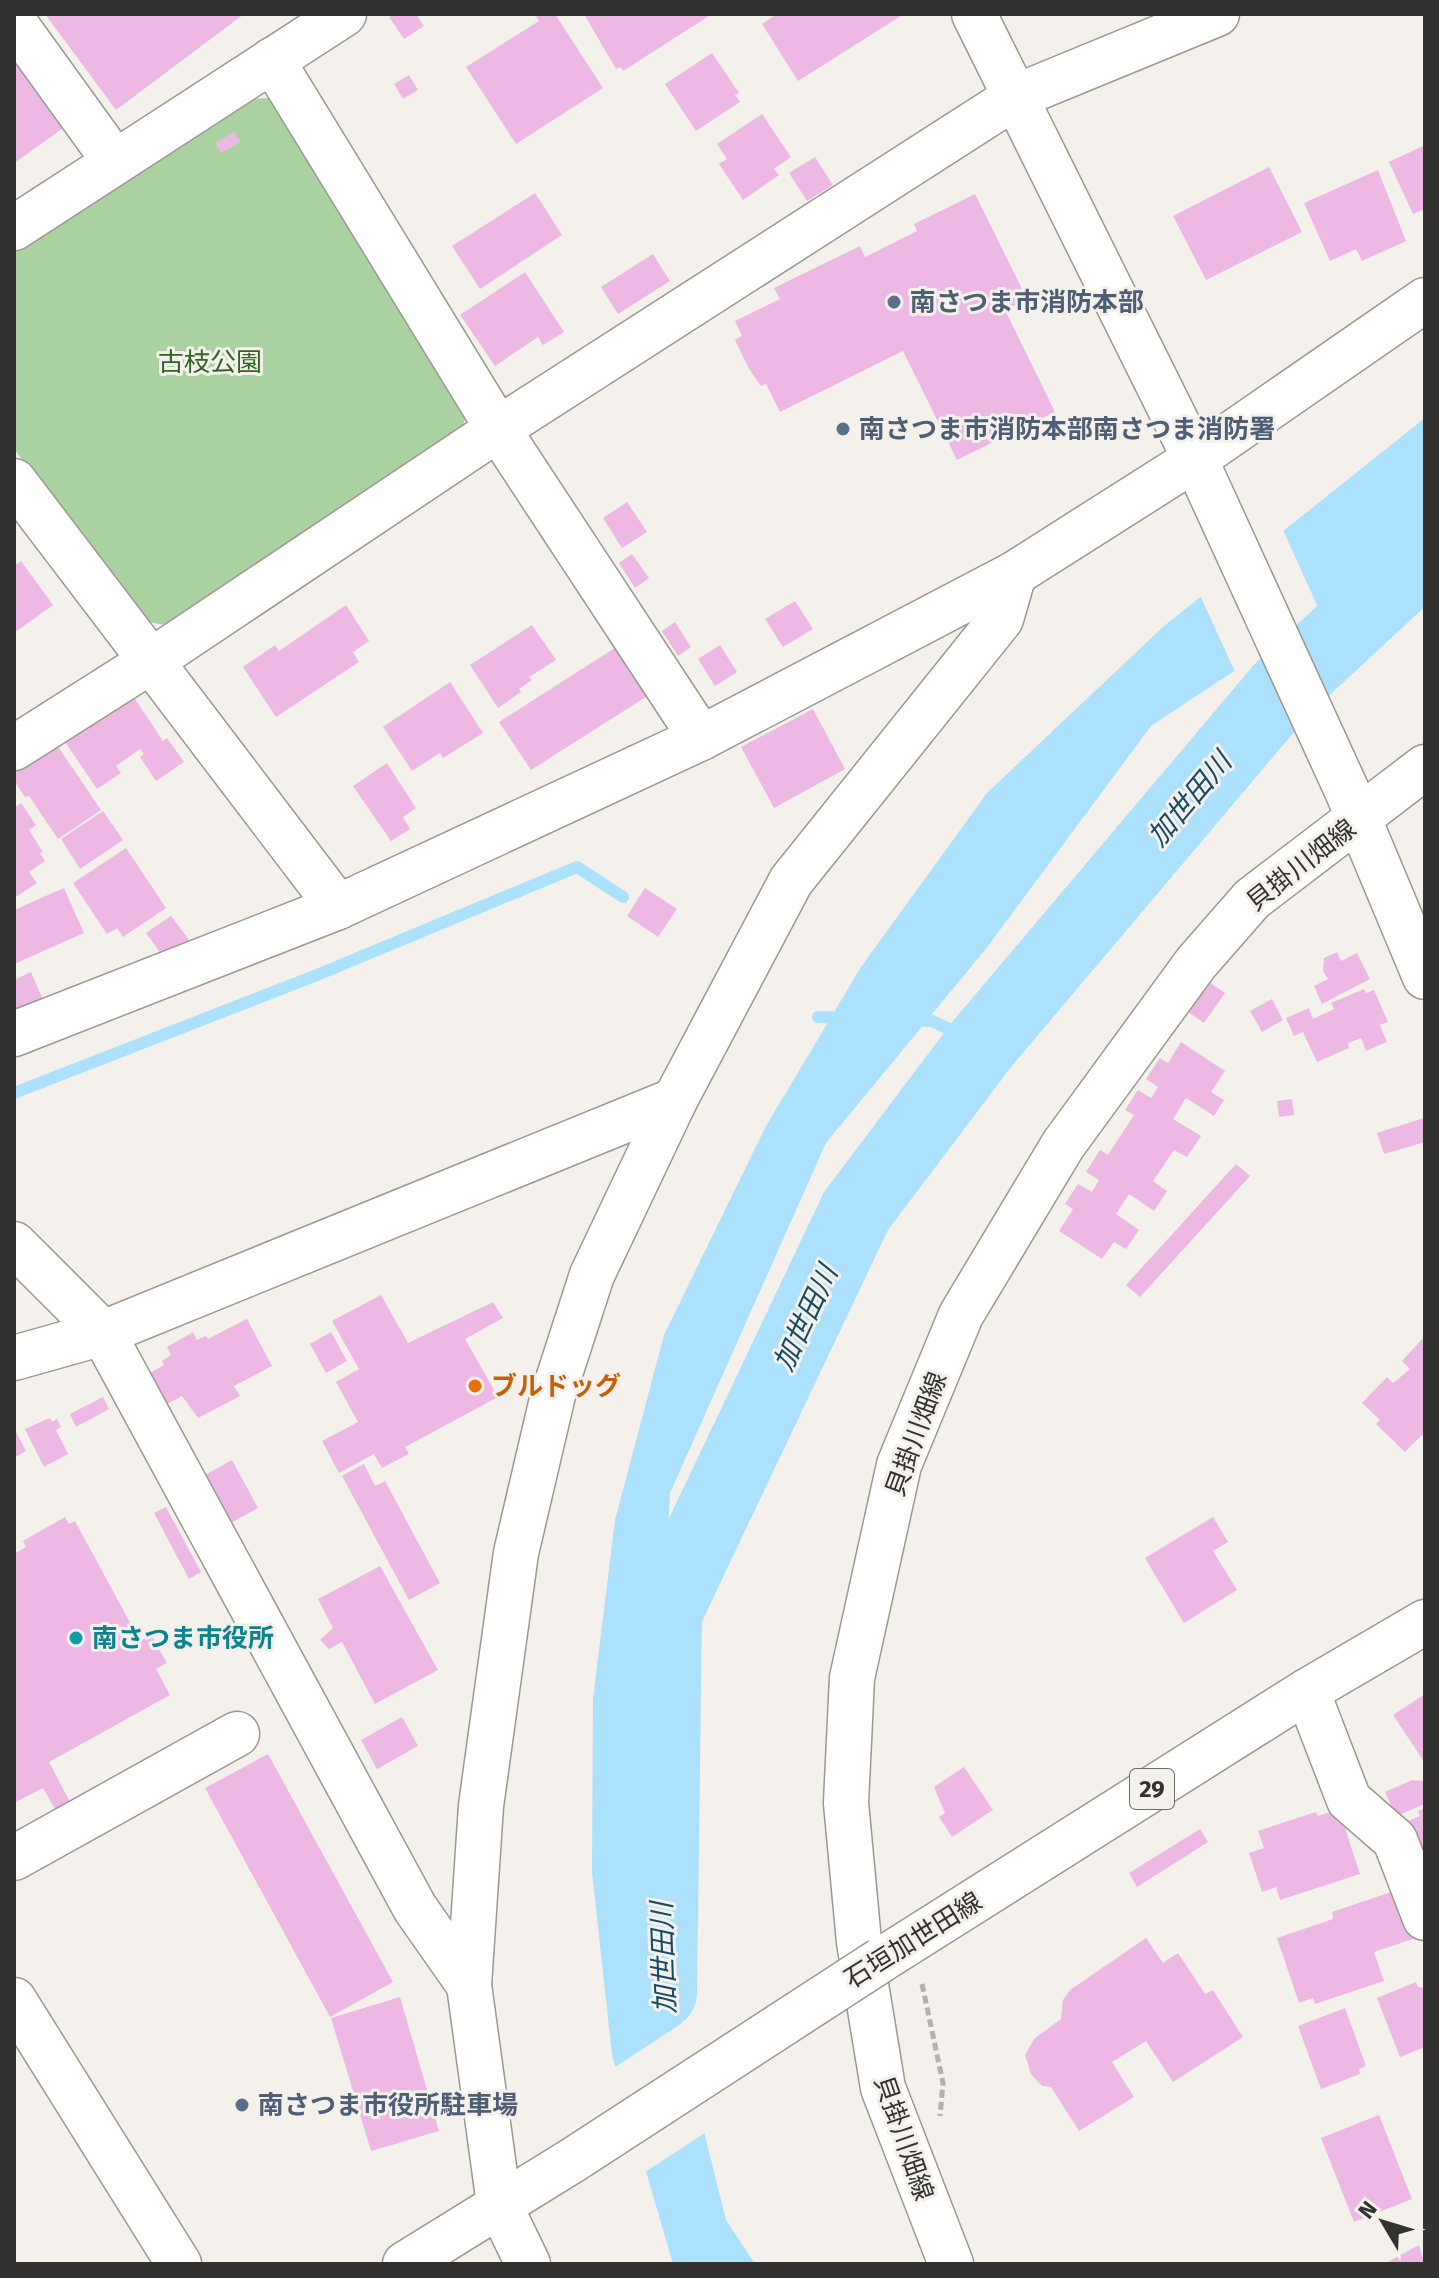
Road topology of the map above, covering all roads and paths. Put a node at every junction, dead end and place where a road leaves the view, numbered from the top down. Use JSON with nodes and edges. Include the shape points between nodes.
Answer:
{"nodes":[{"id":1,"x":344,"y":14,"type":"edge"},
{"id":2,"x":974,"y":14,"type":"edge"},
{"id":3,"x":1217,"y":14,"type":"edge"},
{"id":4,"x":14,"y":22,"type":"edge"},
{"id":5,"x":272,"y":60,"type":"junction"},
{"id":6,"x":1015,"y":97,"type":"junction"},
{"id":7,"x":115,"y":162,"type":"junction"},
{"id":8,"x":14,"y":228,"type":"edge"},
{"id":9,"x":1425,"y":300,"type":"edge"},
{"id":10,"x":498,"y":429,"type":"junction"},
{"id":11,"x":1203,"y":477,"type":"junction"},
{"id":12,"x":14,"y":481,"type":"edge"},
{"id":13,"x":1014,"y":574,"type":"junction"},
{"id":14,"x":151,"y":661,"type":"junction"},
{"id":15,"x":701,"y":738,"type":"junction"},
{"id":16,"x":14,"y":748,"type":"edge"},
{"id":17,"x":1425,"y":767,"type":"edge"},
{"id":18,"x":1354,"y":807,"type":"junction"},
{"id":19,"x":338,"y":907,"type":"junction"},
{"id":20,"x":1425,"y":977,"type":"edge"},
{"id":21,"x":14,"y":1034,"type":"edge"},
{"id":22,"x":675,"y":1100,"type":"junction"},
{"id":23,"x":14,"y":1244,"type":"edge"},
{"id":24,"x":103,"y":1333,"type":"junction"},
{"id":25,"x":14,"y":1358,"type":"edge"},
{"id":26,"x":1425,"y":1622,"type":"edge"},
{"id":27,"x":1307,"y":1691,"type":"junction"},
{"id":28,"x":237,"y":1734,"type":"dead end"},
{"id":29,"x":14,"y":1858,"type":"edge"},
{"id":30,"x":1425,"y":1918,"type":"edge"},
{"id":31,"x":922,"y":1983,"type":"dead end"},
{"id":32,"x":469,"y":1985,"type":"junction"},
{"id":33,"x":14,"y":2000,"type":"edge"},
{"id":34,"x":917,"y":2180,"type":"junction"},
{"id":35,"x":499,"y":2204,"type":"junction"},
{"id":36,"x":179,"y":2264,"type":"edge"},
{"id":37,"x":405,"y":2264,"type":"edge"},
{"id":38,"x":528,"y":2264,"type":"edge"},
{"id":39,"x":951,"y":2264,"type":"edge"}],
"edges":[{"from":1,"to":5,"type":"street"},
{"from":2,"to":6,"type":"street"},
{"from":3,"to":6,"type":"street"},
{"from":4,"to":7,"type":"street"},
{"from":5,"to":7,"type":"street"},
{"from":5,"to":10,"type":"street"},
{"from":6,"to":10,"type":"street"},
{"from":6,"to":11,"type":"street"},
{"from":7,"to":8,"type":"street"},
{"from":9,"to":11,"type":"street"},
{"from":10,"to":14,"type":"street"},
{"from":10,"to":15,"type":"street"},
{"from":11,"to":13,"type":"street"},
{"from":11,"to":18,"type":"street"},
{"from":12,"to":14,"type":"street"},
{"from":13,"to":15,"type":"street"},
{"from":13,"to":22,"type":"street","via":[[1001,619],[791,881]]},
{"from":14,"to":16,"type":"street"},
{"from":14,"to":19,"type":"street"},
{"from":15,"to":19,"type":"street"},
{"from":17,"to":18,"type":"street","name":"貝掛川畑線"},
{"from":18,"to":20,"type":"street"},
{"from":18,"to":34,"type":"street","name":"貝掛川畑線","via":[[1252,899],[1196,963],[1063,1145],[961,1315],[899,1465],[852,1678],[846,1803],[859,1942],[883,2088]]},
{"from":19,"to":21,"type":"street"},
{"from":22,"to":24,"type":"street"},
{"from":22,"to":32,"type":"street","via":[[592,1275],[553,1395],[516,1553],[481,1806]]},
{"from":23,"to":24,"type":"street"},
{"from":24,"to":25,"type":"street"},
{"from":24,"to":32,"type":"street","via":[[415,1908]]},
{"from":26,"to":27,"type":"street","name":"石垣加世田線","number":"29"},
{"from":27,"to":30,"type":"street","via":[[1349,1800],[1395,1840]]},
{"from":27,"to":35,"type":"street","name":"石垣加世田線","number":"29","bridge":true},
{"from":28,"to":29,"type":"street"},
{"from":31,"to":34,"type":"path","via":[[943,2083],[937,2159]]},
{"from":32,"to":35,"type":"street"},
{"from":33,"to":36,"type":"street"},
{"from":34,"to":39,"type":"street","name":"貝掛川畑線"},
{"from":35,"to":37,"type":"street","name":"石垣加世田線","number":"29"},
{"from":35,"to":38,"type":"street"}]}
